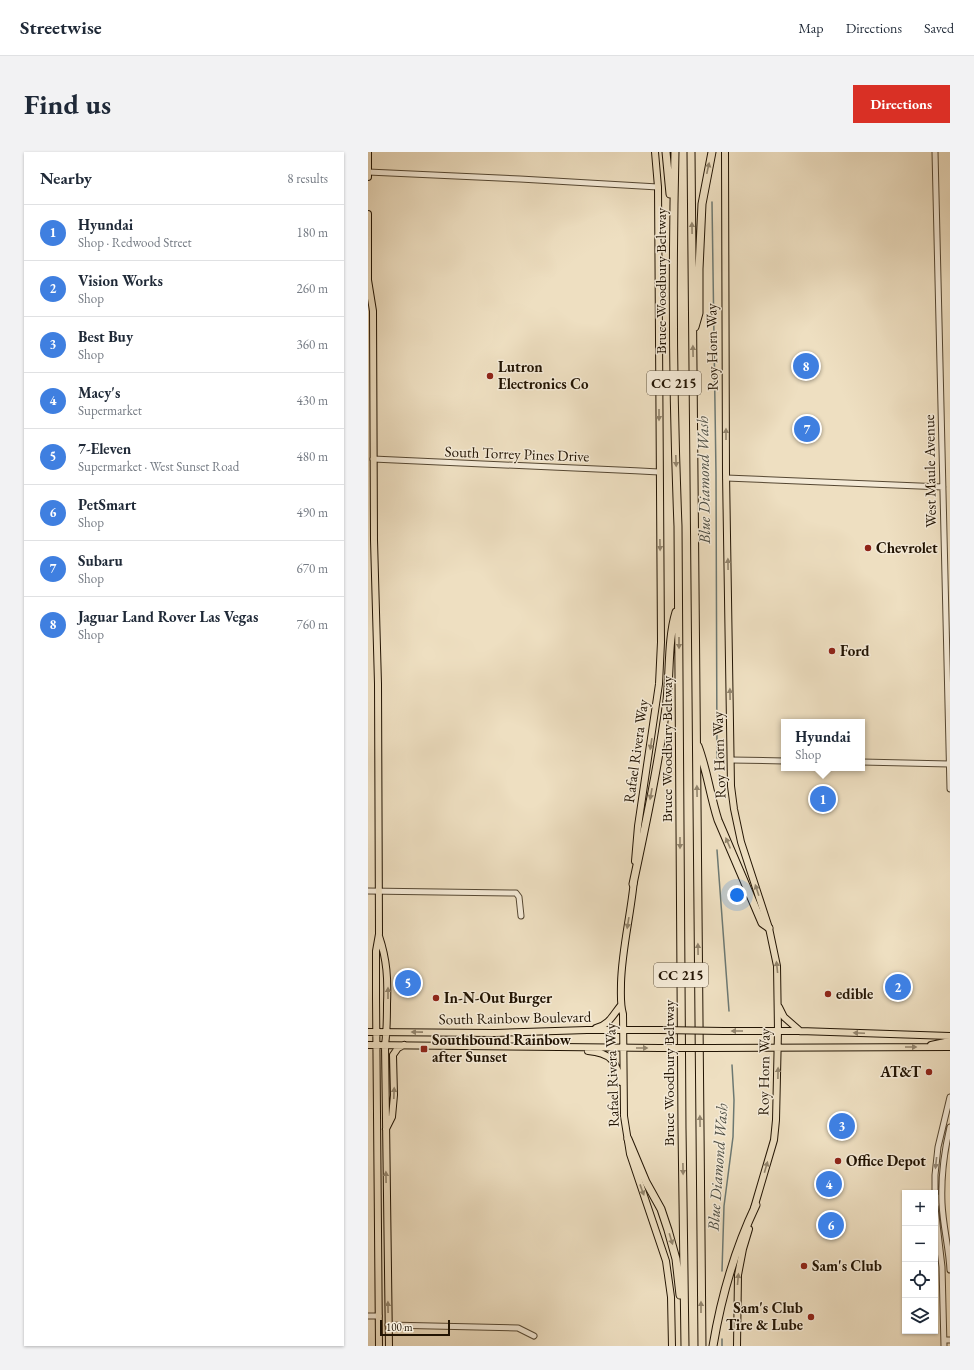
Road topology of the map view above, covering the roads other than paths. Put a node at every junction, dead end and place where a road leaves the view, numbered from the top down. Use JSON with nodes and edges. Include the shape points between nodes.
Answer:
{"nodes":[{"id":1,"x":368,"y":152,"type":"edge"},
{"id":2,"x":655,"y":152,"type":"edge"},
{"id":3,"x":666,"y":152,"type":"edge"},
{"id":4,"x":675,"y":152,"type":"edge"},
{"id":5,"x":691,"y":152,"type":"edge"},
{"id":6,"x":712,"y":152,"type":"edge"},
{"id":7,"x":724,"y":152,"type":"edge"},
{"id":8,"x":935,"y":152,"type":"edge"},
{"id":9,"x":368,"y":172,"type":"edge"},
{"id":10,"x":368,"y":178,"type":"edge"},
{"id":11,"x":658,"y":187,"type":"junction"},
{"id":12,"x":368,"y":214,"type":"edge"},
{"id":13,"x":673,"y":240,"type":"junction"},
{"id":14,"x":692,"y":337,"type":"junction"},
{"id":15,"x":373,"y":459,"type":"junction"},
{"id":16,"x":659,"y":472,"type":"junction"},
{"id":17,"x":726,"y":478,"type":"junction"},
{"id":18,"x":943,"y":487,"type":"junction"},
{"id":19,"x":679,"y":604,"type":"junction"},
{"id":20,"x":696,"y":740,"type":"junction"},
{"id":21,"x":731,"y":760,"type":"junction"},
{"id":22,"x":781,"y":761,"type":"edge"},
{"id":23,"x":865,"y":762,"type":"edge"},
{"id":24,"x":949,"y":764,"type":"edge"},
{"id":25,"x":950,"y":789,"type":"edge"},
{"id":26,"x":633,"y":884,"type":"junction"},
{"id":27,"x":368,"y":891,"type":"edge"},
{"id":28,"x":379,"y":891,"type":"junction"},
{"id":29,"x":521,"y":916,"type":"dead end"},
{"id":30,"x":769,"y":928,"type":"junction"},
{"id":31,"x":379,"y":934,"type":"junction"},
{"id":32,"x":621,"y":1006,"type":"junction"},
{"id":33,"x":778,"y":1006,"type":"junction"},
{"id":34,"x":587,"y":1030,"type":"junction"},
{"id":35,"x":623,"y":1030,"type":"junction"},
{"id":36,"x":778,"y":1031,"type":"junction"},
{"id":37,"x":800,"y":1031,"type":"junction"},
{"id":38,"x":368,"y":1032,"type":"edge"},
{"id":39,"x":376,"y":1032,"type":"junction"},
{"id":40,"x":387,"y":1032,"type":"junction"},
{"id":41,"x":950,"y":1036,"type":"edge"},
{"id":42,"x":950,"y":1041,"type":"edge"},
{"id":43,"x":368,"y":1044,"type":"edge"},
{"id":44,"x":376,"y":1044,"type":"junction"},
{"id":45,"x":406,"y":1044,"type":"junction"},
{"id":46,"x":385,"y":1045,"type":"junction"},
{"id":47,"x":538,"y":1046,"type":"junction"},
{"id":48,"x":924,"y":1047,"type":"junction"},
{"id":49,"x":950,"y":1047,"type":"edge"},
{"id":50,"x":623,"y":1048,"type":"junction"},
{"id":51,"x":778,"y":1048,"type":"junction"},
{"id":52,"x":624,"y":1091,"type":"junction"},
{"id":53,"x":950,"y":1097,"type":"edge"},
{"id":54,"x":950,"y":1127,"type":"edge"},
{"id":55,"x":377,"y":1130,"type":"junction"},
{"id":56,"x":386,"y":1130,"type":"junction"},
{"id":57,"x":628,"y":1139,"type":"junction"},
{"id":58,"x":935,"y":1190,"type":"edge"},
{"id":59,"x":756,"y":1205,"type":"junction"},
{"id":60,"x":378,"y":1216,"type":"junction"},
{"id":61,"x":387,"y":1216,"type":"junction"},
{"id":62,"x":937,"y":1226,"type":"edge"},
{"id":63,"x":950,"y":1270,"type":"edge"},
{"id":64,"x":368,"y":1316,"type":"edge"},
{"id":65,"x":379,"y":1316,"type":"junction"},
{"id":66,"x":388,"y":1325,"type":"junction"},
{"id":67,"x":534,"y":1336,"type":"dead end"},
{"id":68,"x":944,"y":1340,"type":"junction"},
{"id":69,"x":950,"y":1340,"type":"edge"},
{"id":70,"x":379,"y":1346,"type":"edge"},
{"id":71,"x":389,"y":1346,"type":"edge"},
{"id":72,"x":672,"y":1346,"type":"edge"},
{"id":73,"x":682,"y":1346,"type":"edge"},
{"id":74,"x":685,"y":1346,"type":"edge"},
{"id":75,"x":702,"y":1346,"type":"edge"},
{"id":76,"x":713,"y":1346,"type":"edge"},
{"id":77,"x":737,"y":1346,"type":"edge"},
{"id":78,"x":944,"y":1346,"type":"edge"}],
"edges":[{"from":1,"to":9,"type":"main road"},
{"from":2,"to":11,"type":"main road","name":"Rafael Rivera Way"},
{"from":3,"to":13,"type":"highway"},
{"from":4,"to":13,"type":"highway","name":"Bruce Woodbury Beltway","number":"CC 215"},
{"from":14,"to":5,"type":"highway","name":"Bruce Woodbury Beltway","number":"CC 215","one_way":true},
{"from":14,"to":6,"type":"highway","one_way":true,"via":[[699,313],[702,204]]},
{"from":17,"to":7,"type":"main road","name":"Roy Horn Way","one_way":true},
{"from":8,"to":18,"type":"street","name":"West Maule Avenue"},
{"from":9,"to":10,"type":"main road"},
{"from":9,"to":11,"type":"street"},
{"from":11,"to":16,"type":"main road","name":"Rafael Rivera Way","one_way":true},
{"from":12,"to":15,"type":"main road","via":[[368,280],[373,311]]},
{"from":13,"to":19,"type":"highway","name":"Bruce Woodbury Beltway","number":"CC 215","one_way":true},
{"from":20,"to":14,"type":"highway","name":"Bruce Woodbury Beltway","number":"CC 215","one_way":true},
{"from":15,"to":16,"type":"street","name":"South Torrey Pines Drive"},
{"from":15,"to":28,"type":"main road"},
{"from":16,"to":26,"type":"main road","name":"Rafael Rivera Way","one_way":true,"via":[[661,656],[638,826]]},
{"from":17,"to":18,"type":"street"},
{"from":21,"to":17,"type":"main road","name":"Roy Horn Way","one_way":true},
{"from":18,"to":24,"type":"street","name":"West Maule Avenue"},
{"from":19,"to":26,"type":"highway","one_way":true,"via":[[673,622],[664,721]]},
{"from":19,"to":74,"type":"highway","name":"Bruce Woodbury Beltway","number":"CC 215","one_way":true},
{"from":30,"to":20,"type":"highway","one_way":true,"via":[[762,923],[718,820]]},
{"from":75,"to":20,"type":"highway","name":"Bruce Woodbury Beltway","number":"CC 215","one_way":true},
{"from":21,"to":22,"type":"street"},
{"from":30,"to":21,"type":"main road","name":"Roy Horn Way","one_way":true,"via":[[738,829],[733,802]]},
{"from":23,"to":24,"type":"street"},
{"from":24,"to":25,"type":"street","name":"West Maule Avenue"},
{"from":26,"to":32,"type":"main road","name":"Rafael Rivera Way","one_way":true,"via":[[623,960]]},
{"from":27,"to":28,"type":"street"},
{"from":28,"to":29,"type":"street","via":[[516,893],[519,897]]},
{"from":28,"to":31,"type":"main road"},
{"from":33,"to":30,"type":"main road","name":"Roy Horn Way","one_way":true,"via":[[777,966]]},
{"from":31,"to":39,"type":"main road","via":[[376,951]]},
{"from":40,"to":31,"type":"main road","one_way":true,"via":[[388,974]]},
{"from":32,"to":34,"type":"main road","via":[[612,1019],[603,1026]]},
{"from":32,"to":35,"type":"main road","name":"Rafael Rivera Way"},
{"from":33,"to":36,"type":"main road","name":"Roy Horn Way"},
{"from":33,"to":37,"type":"main road","via":[[784,1017]]},
{"from":34,"to":35,"type":"main road","name":"South Rainbow Boulevard"},
{"from":34,"to":40,"type":"main road","name":"South Rainbow Boulevard","one_way":true,"via":[[495,1033]]},
{"from":36,"to":35,"type":"main road","name":"South Rainbow Boulevard","one_way":true,"bridge":true},
{"from":35,"to":50,"type":"main road","name":"Rafael Rivera Way"},
{"from":36,"to":37,"type":"main road","name":"South Rainbow Boulevard"},
{"from":36,"to":51,"type":"main road","name":"Roy Horn Way"},
{"from":41,"to":37,"type":"main road","name":"South Rainbow Boulevard","one_way":true},
{"from":38,"to":39,"type":"main road","name":"South Rainbow Boulevard"},
{"from":39,"to":40,"type":"main road","name":"South Rainbow Boulevard"},
{"from":39,"to":44,"type":"main road"},
{"from":40,"to":46,"type":"main road"},
{"from":42,"to":48,"type":"main road"},
{"from":43,"to":44,"type":"main road","name":"South Rainbow Boulevard"},
{"from":44,"to":46,"type":"main road","name":"South Rainbow Boulevard"},
{"from":44,"to":55,"type":"main road"},
{"from":45,"to":46,"type":"main road","name":"South Rainbow Boulevard"},
{"from":45,"to":47,"type":"main road","name":"South Rainbow Boulevard"},
{"from":56,"to":45,"type":"main road","one_way":true,"via":[[392,1117],[393,1055],[398,1048]]},
{"from":46,"to":56,"type":"main road"},
{"from":47,"to":50,"type":"main road","name":"South Rainbow Boulevard"},
{"from":47,"to":52,"type":"main road","via":[[602,1053],[615,1063]]},
{"from":48,"to":49,"type":"main road","name":"South Rainbow Boulevard"},
{"from":51,"to":48,"type":"main road","name":"South Rainbow Boulevard","one_way":true},
{"from":50,"to":51,"type":"main road","name":"South Rainbow Boulevard","one_way":true,"bridge":true},
{"from":50,"to":52,"type":"main road","name":"Rafael Rivera Way"},
{"from":59,"to":51,"type":"main road","name":"Roy Horn Way","one_way":true,"via":[[774,1140]]},
{"from":52,"to":57,"type":"main road","name":"Rafael Rivera Way","via":[[624,1116]]},
{"from":53,"to":58,"type":"street","one_way":true,"via":[[938,1147]]},
{"from":54,"to":63,"type":"street","via":[[945,1148],[942,1202]]},
{"from":55,"to":56,"type":"main road"},
{"from":55,"to":60,"type":"main road"},
{"from":61,"to":56,"type":"main road","one_way":true},
{"from":57,"to":72,"type":"main road","name":"Rafael Rivera Way","one_way":true,"via":[[630,1154],[666,1261],[671,1297]]},
{"from":57,"to":73,"type":"highway","one_way":true,"via":[[660,1209],[672,1243],[680,1293]]},
{"from":59,"to":76,"type":"highway","via":[[743,1231]]},
{"from":77,"to":59,"type":"main road","name":"Roy Horn Way","one_way":true,"via":[[738,1275]]},
{"from":60,"to":61,"type":"main road"},
{"from":60,"to":65,"type":"main road"},
{"from":66,"to":61,"type":"main road","one_way":true},
{"from":62,"to":68,"type":"street","via":[[942,1267]]},
{"from":64,"to":65,"type":"street"},
{"from":65,"to":70,"type":"main road"},
{"from":66,"to":67,"type":"street","via":[[518,1328]]},
{"from":66,"to":71,"type":"main road"},
{"from":68,"to":69,"type":"street"},
{"from":68,"to":78,"type":"street"}]}
